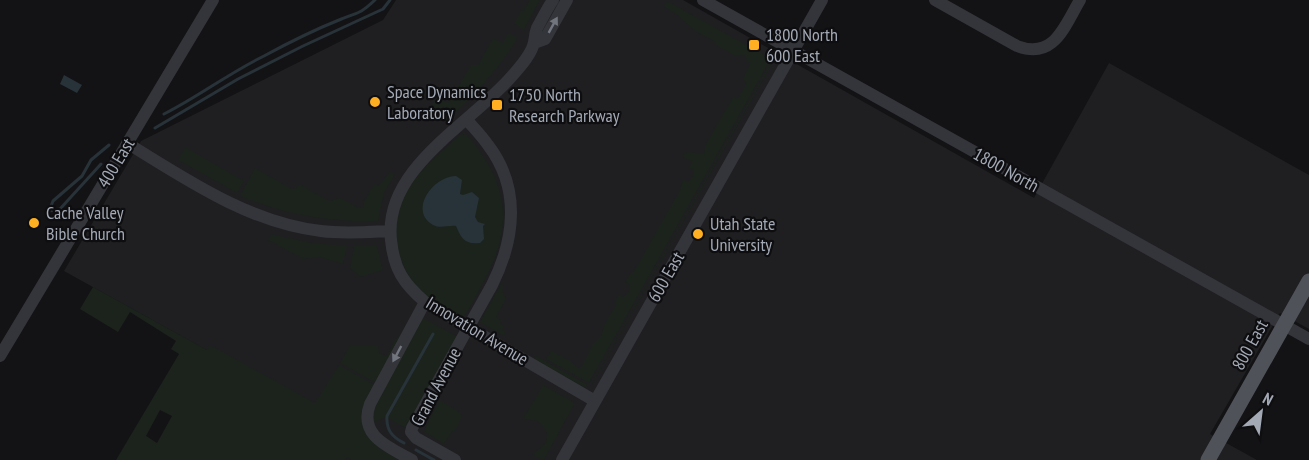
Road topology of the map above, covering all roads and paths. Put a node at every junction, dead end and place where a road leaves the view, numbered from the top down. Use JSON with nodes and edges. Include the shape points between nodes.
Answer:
{"nodes":[{"id":1,"x":213,"y":0,"type":"edge"},
{"id":2,"x":552,"y":0,"type":"edge"},
{"id":3,"x":567,"y":0,"type":"edge"},
{"id":4,"x":703,"y":0,"type":"edge"},
{"id":5,"x":822,"y":0,"type":"edge"},
{"id":6,"x":934,"y":0,"type":"edge"},
{"id":7,"x":1080,"y":0,"type":"edge"},
{"id":8,"x":534,"y":43,"type":"junction"},
{"id":9,"x":794,"y":51,"type":"junction"},
{"id":10,"x":467,"y":120,"type":"junction"},
{"id":11,"x":127,"y":143,"type":"junction"},
{"id":12,"x":390,"y":231,"type":"junction"},
{"id":13,"x":1309,"y":280,"type":"edge"},
{"id":14,"x":425,"y":302,"type":"junction"},
{"id":15,"x":1284,"y":325,"type":"junction"},
{"id":16,"x":468,"y":328,"type":"junction"},
{"id":17,"x":1309,"y":339,"type":"edge"},
{"id":18,"x":0,"y":357,"type":"edge"},
{"id":19,"x":595,"y":401,"type":"junction"},
{"id":20,"x":412,"y":460,"type":"edge"},
{"id":21,"x":455,"y":460,"type":"edge"},
{"id":22,"x":562,"y":460,"type":"edge"},
{"id":23,"x":1208,"y":460,"type":"edge"}],
"edges":[{"from":1,"to":11,"type":"street","name":"400 East"},
{"from":2,"to":8,"type":"street","via":[[535,31]]},
{"from":8,"to":3,"type":"street","one_way":true,"via":[[545,39]]},
{"from":4,"to":9,"type":"street","name":"1800 North"},
{"from":5,"to":9,"type":"street","name":"600 East"},
{"from":6,"to":7,"type":"street","via":[[1030,51],[1042,49],[1060,35]]},
{"from":8,"to":10,"type":"street","via":[[510,79]]},
{"from":9,"to":15,"type":"street","name":"1800 North"},
{"from":9,"to":19,"type":"street","name":"600 East"},
{"from":10,"to":12,"type":"street","via":[[415,167],[394,204]]},
{"from":10,"to":16,"type":"street","via":[[501,168],[510,197],[511,228],[500,268]]},
{"from":11,"to":12,"type":"street","via":[[232,204],[272,220],[322,232]]},
{"from":11,"to":18,"type":"street","name":"400 East"},
{"from":12,"to":14,"type":"street","name":"Innovation Avenue","via":[[397,269],[409,288]]},
{"from":13,"to":15,"type":"main road","name":"800 East"},
{"from":14,"to":16,"type":"street","name":"Innovation Avenue"},
{"from":14,"to":20,"type":"street","one_way":true,"via":[[367,416],[369,429],[377,439]]},
{"from":15,"to":17,"type":"street","name":"1800 North"},
{"from":15,"to":23,"type":"main road","name":"800 East"},
{"from":16,"to":19,"type":"street","name":"Innovation Avenue"},
{"from":16,"to":21,"type":"street","name":"Grand Avenue","via":[[411,432]]},
{"from":19,"to":22,"type":"street","name":"600 East"}]}
